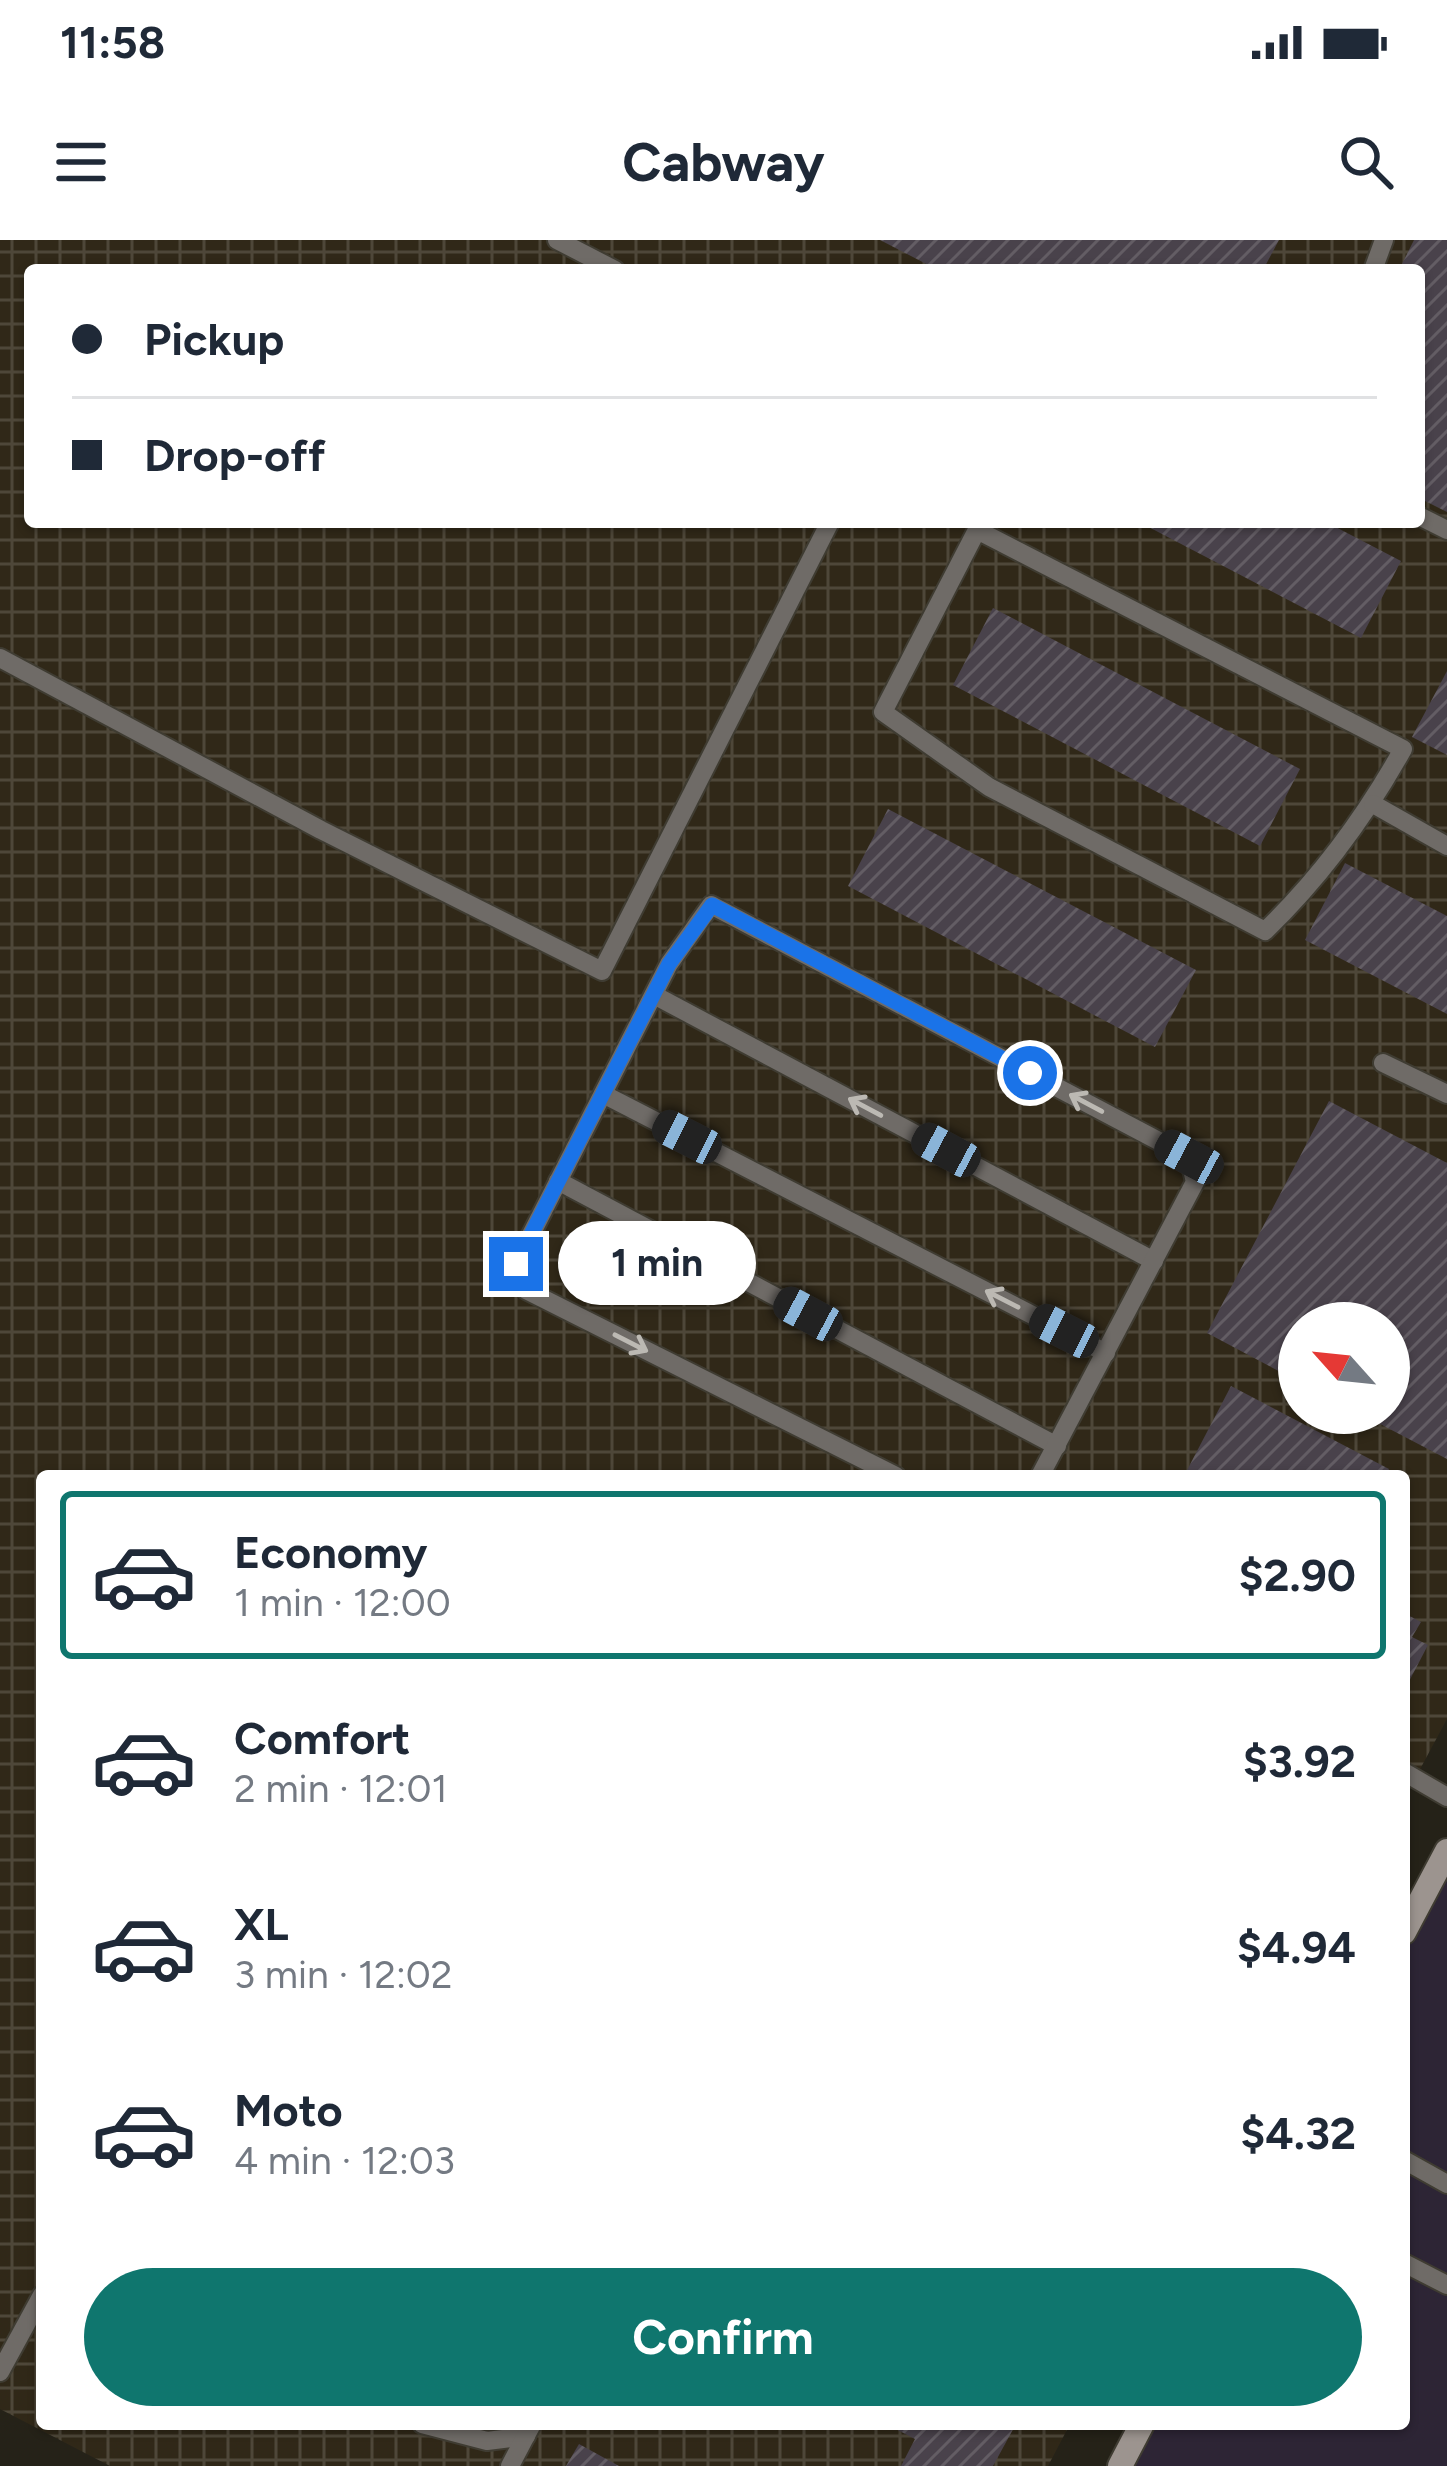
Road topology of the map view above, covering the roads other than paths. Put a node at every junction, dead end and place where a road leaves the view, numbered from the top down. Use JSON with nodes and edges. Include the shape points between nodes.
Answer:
{"nodes":[{"id":1,"x":557,"y":240,"type":"edge"},
{"id":2,"x":603,"y":264,"type":"edge"},
{"id":3,"x":827,"y":528,"type":"edge"},
{"id":4,"x":0,"y":658,"type":"edge"},
{"id":5,"x":1373,"y":804,"type":"junction"},
{"id":6,"x":1447,"y":846,"type":"edge"},
{"id":7,"x":654,"y":994,"type":"junction"},
{"id":8,"x":1383,"y":1063,"type":"dead end"},
{"id":9,"x":603,"y":1094,"type":"junction"},
{"id":10,"x":1447,"y":1094,"type":"edge"},
{"id":11,"x":558,"y":1181,"type":"junction"},
{"id":12,"x":1154,"y":1261,"type":"junction"},
{"id":13,"x":1106,"y":1353,"type":"junction"},
{"id":14,"x":1058,"y":1447,"type":"junction"},
{"id":15,"x":880,"y":1470,"type":"edge"},
{"id":16,"x":1044,"y":1470,"type":"edge"},
{"id":17,"x":1410,"y":1775,"type":"edge"},
{"id":18,"x":1447,"y":1797,"type":"edge"},
{"id":19,"x":1447,"y":1852,"type":"edge"},
{"id":20,"x":1410,"y":1921,"type":"edge"},
{"id":21,"x":1410,"y":2163,"type":"edge"},
{"id":22,"x":1447,"y":2184,"type":"edge"},
{"id":23,"x":1410,"y":2266,"type":"edge"},
{"id":24,"x":1447,"y":2285,"type":"edge"},
{"id":25,"x":36,"y":2306,"type":"edge"},
{"id":26,"x":0,"y":2372,"type":"edge"},
{"id":27,"x":444,"y":2430,"type":"edge"},
{"id":28,"x":529,"y":2430,"type":"edge"},
{"id":29,"x":1139,"y":2430,"type":"edge"},
{"id":30,"x":510,"y":2466,"type":"edge"},
{"id":31,"x":1120,"y":2466,"type":"edge"}],
"edges":[{"from":1,"to":2,"type":"lane"},
{"from":3,"to":4,"type":"lane","via":[[602,970]]},
{"from":5,"to":5,"type":"lane","via":[[1402,749],[977,530],[883,712],[988,787],[1265,931]]},
{"from":5,"to":6,"type":"lane"},
{"from":7,"to":9,"type":"lane"},
{"from":12,"to":7,"type":"lane","one_way":true},
{"from":12,"to":7,"type":"lane","one_way":true,"via":[[1195,1182],[1189,1157],[712,905]]},
{"from":8,"to":10,"type":"lane"},
{"from":9,"to":11,"type":"lane"},
{"from":13,"to":9,"type":"lane","one_way":true},
{"from":11,"to":14,"type":"lane"},
{"from":11,"to":15,"type":"lane","one_way":true,"via":[[516,1264],[526,1290]]},
{"from":12,"to":13,"type":"lane"},
{"from":13,"to":14,"type":"lane"},
{"from":14,"to":16,"type":"lane"},
{"from":17,"to":18,"type":"lane"},
{"from":19,"to":20,"type":"main road"},
{"from":21,"to":22,"type":"lane"},
{"from":23,"to":24,"type":"lane"},
{"from":25,"to":26,"type":"lane"},
{"from":27,"to":28,"type":"lane","via":[[487,2441]]},
{"from":28,"to":30,"type":"lane"},
{"from":29,"to":31,"type":"main road"}]}
